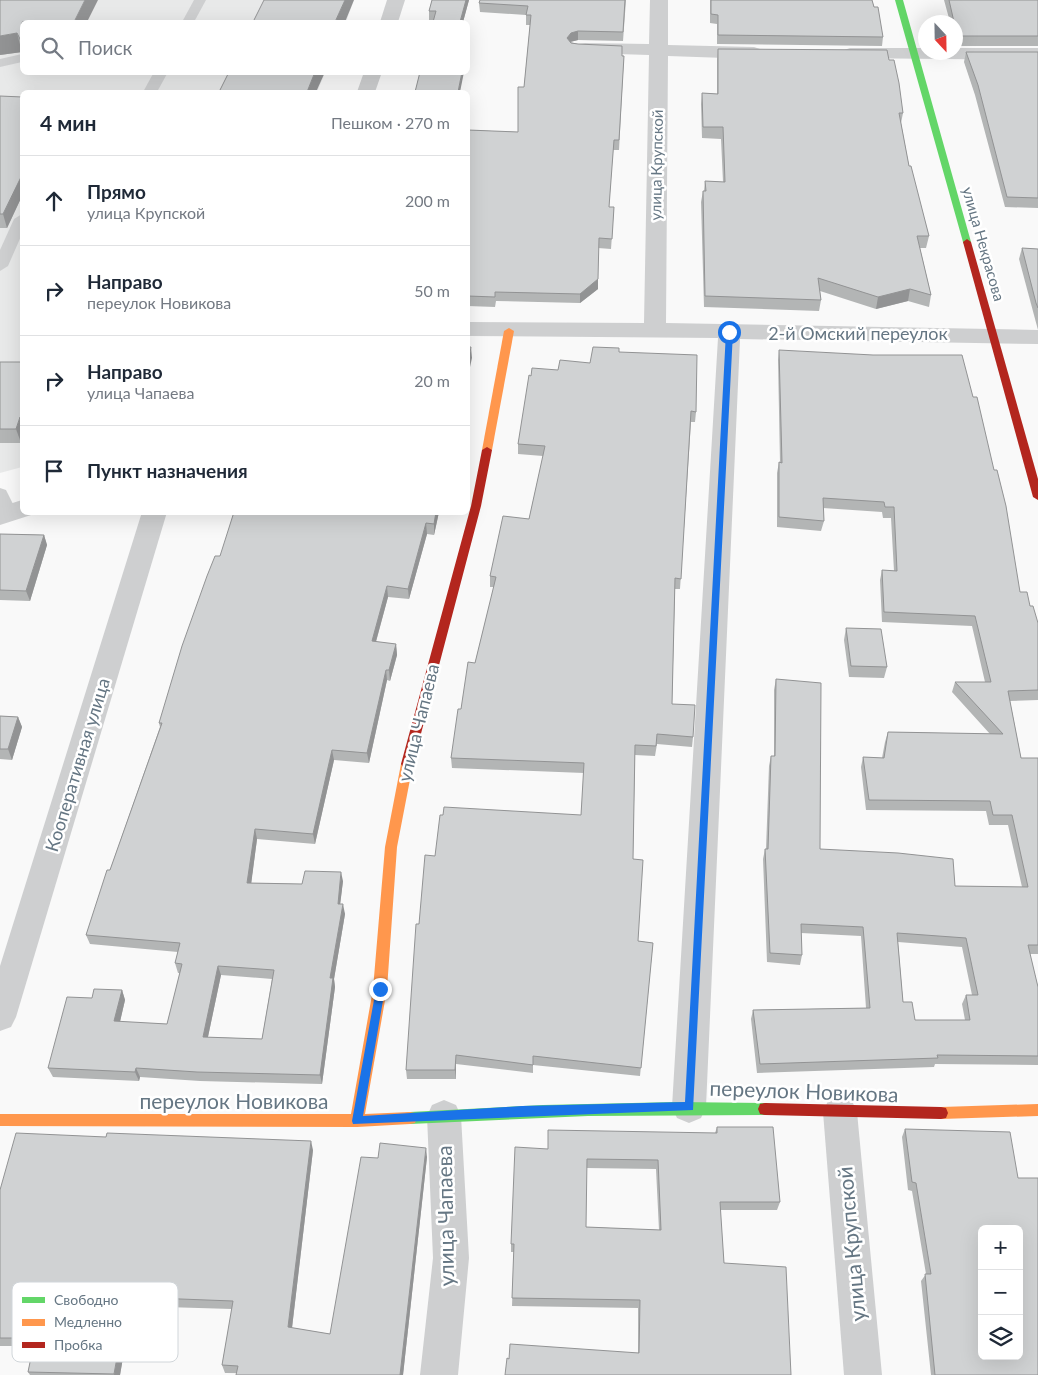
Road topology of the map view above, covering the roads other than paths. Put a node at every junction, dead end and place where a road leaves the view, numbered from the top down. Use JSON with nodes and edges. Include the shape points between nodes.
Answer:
{"nodes":[{"id":1,"x":200,"y":0,"type":"edge"},
{"id":2,"x":396,"y":0,"type":"edge"},
{"id":3,"x":659,"y":0,"type":"edge"},
{"id":4,"x":899,"y":0,"type":"edge"},
{"id":5,"x":189,"y":20,"type":"edge"},
{"id":6,"x":390,"y":20,"type":"edge"},
{"id":7,"x":578,"y":47,"type":"edge"},
{"id":8,"x":658,"y":50,"type":"junction"},
{"id":9,"x":770,"y":53,"type":"edge"},
{"id":10,"x":828,"y":54,"type":"edge"},
{"id":11,"x":914,"y":54,"type":"junction"},
{"id":12,"x":1038,"y":54,"type":"edge"},
{"id":13,"x":20,"y":58,"type":"edge"},
{"id":14,"x":0,"y":63,"type":"edge"},
{"id":15,"x":159,"y":75,"type":"edge"},
{"id":16,"x":372,"y":75,"type":"edge"},
{"id":17,"x":151,"y":90,"type":"edge"},
{"id":18,"x":367,"y":90,"type":"edge"},
{"id":19,"x":20,"y":223,"type":"edge"},
{"id":20,"x":0,"y":266,"type":"edge"},
{"id":21,"x":470,"y":329,"type":"edge"},
{"id":22,"x":655,"y":330,"type":"junction"},
{"id":23,"x":509,"y":331,"type":"junction"},
{"id":24,"x":729,"y":332,"type":"junction"},
{"id":25,"x":993,"y":334,"type":"junction"},
{"id":26,"x":1038,"y":337,"type":"edge"},
{"id":27,"x":1038,"y":497,"type":"edge"},
{"id":28,"x":154,"y":515,"type":"edge"},
{"id":29,"x":0,"y":1017,"type":"edge"},
{"id":30,"x":689,"y":1107,"type":"junction"},
{"id":31,"x":1038,"y":1110,"type":"edge"},
{"id":32,"x":840,"y":1112,"type":"junction"},
{"id":33,"x":444,"y":1116,"type":"junction"},
{"id":34,"x":0,"y":1120,"type":"edge"},
{"id":35,"x":357,"y":1121,"type":"junction"},
{"id":36,"x":439,"y":1375,"type":"edge"},
{"id":37,"x":863,"y":1375,"type":"edge"}],
"edges":[{"from":1,"to":5,"type":"lane"},
{"from":2,"to":6,"type":"street"},
{"from":3,"to":8,"type":"street","name":"улица Крупской"},
{"from":4,"to":11,"type":"street","name":"улица Некрасова"},
{"from":7,"to":8,"type":"street"},
{"from":8,"to":9,"type":"street"},
{"from":8,"to":22,"type":"street","name":"улица Крупской"},
{"from":10,"to":11,"type":"street"},
{"from":11,"to":12,"type":"street"},
{"from":11,"to":25,"type":"street","name":"улица Некрасова"},
{"from":13,"to":14,"type":"lane"},
{"from":15,"to":17,"type":"lane"},
{"from":16,"to":18,"type":"street"},
{"from":19,"to":20,"type":"lane"},
{"from":21,"to":23,"type":"street","name":"2-й Омский переулок"},
{"from":22,"to":23,"type":"street","name":"2-й Омский переулок"},
{"from":22,"to":24,"type":"street","name":"2-й Омский переулок"},
{"from":23,"to":35,"type":"street","name":"улица Чапаева","via":[[476,506],[409,755],[393,838],[380,989]]},
{"from":24,"to":25,"type":"street","name":"2-й Омский переулок"},
{"from":24,"to":30,"type":"street"},
{"from":25,"to":26,"type":"street","name":"2-й Омский переулок"},
{"from":25,"to":27,"type":"street","name":"улица Некрасова"},
{"from":28,"to":29,"type":"street","name":"Кооперативная улица"},
{"from":30,"to":32,"type":"street","name":"переулок Новикова"},
{"from":30,"to":33,"type":"street","name":"переулок Новикова"},
{"from":31,"to":32,"type":"street","name":"переулок Новикова","via":[[911,1114]]},
{"from":32,"to":37,"type":"street","name":"улица Крупской"},
{"from":33,"to":35,"type":"street","name":"переулок Новикова"},
{"from":33,"to":36,"type":"street","name":"улица Чапаева","via":[[451,1258]]},
{"from":34,"to":35,"type":"street","name":"переулок Новикова"}]}
